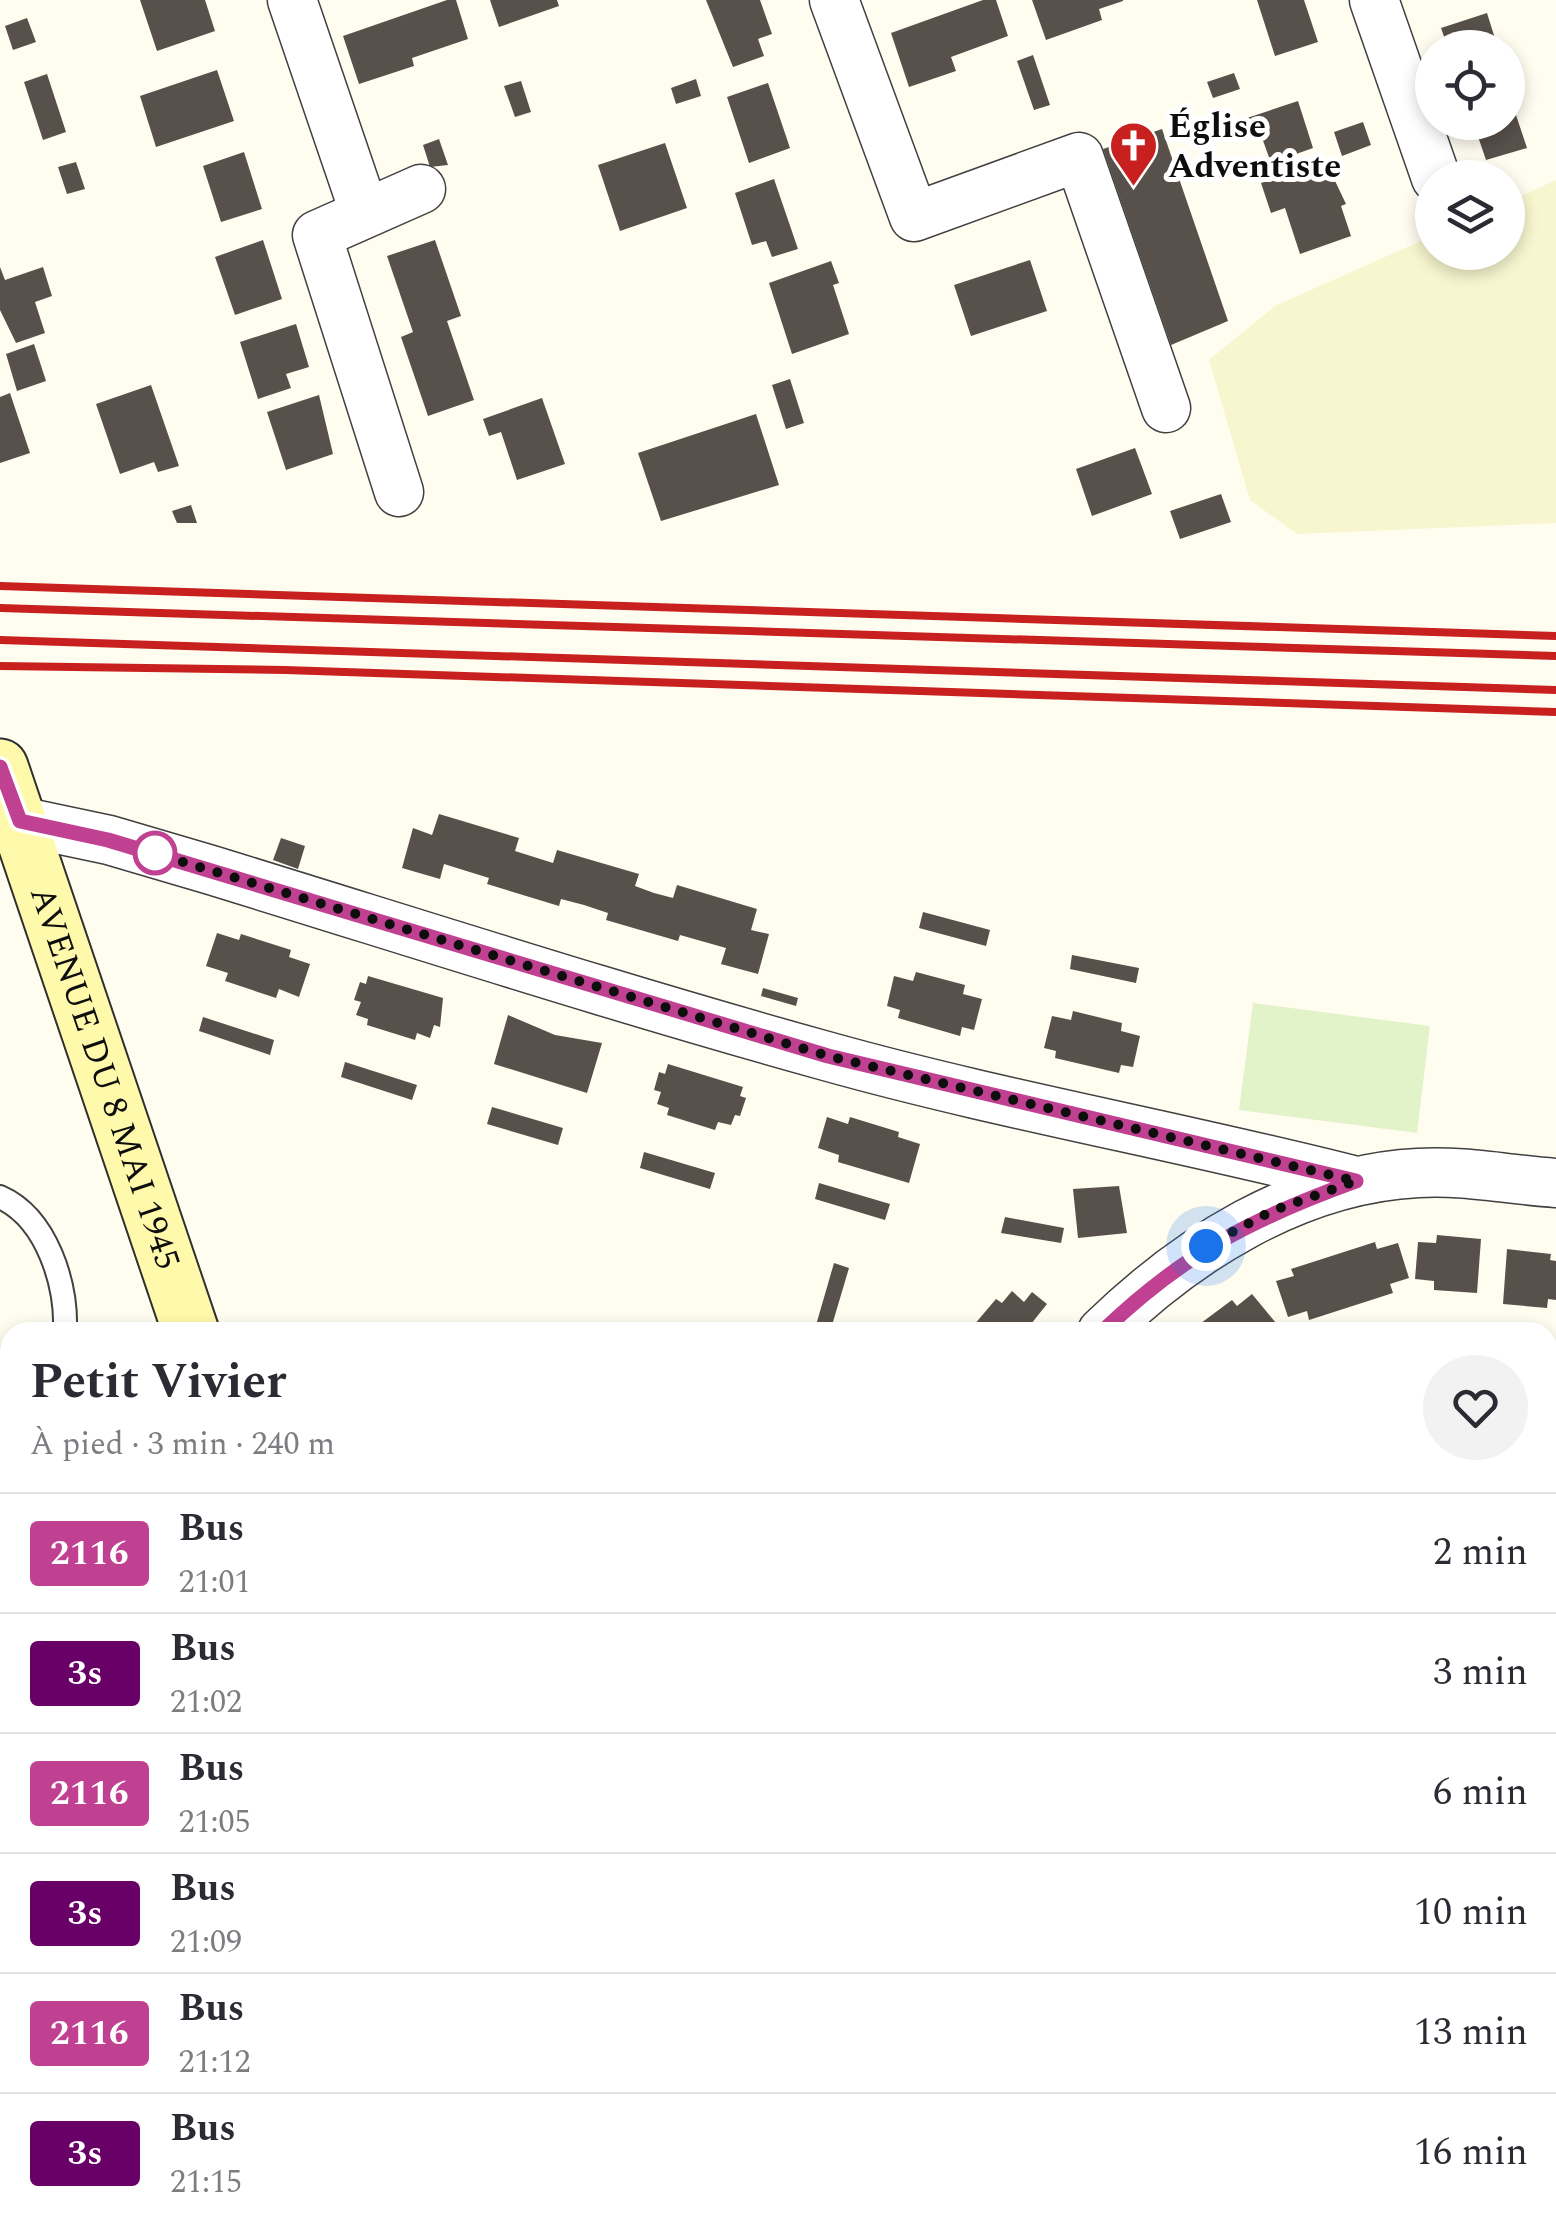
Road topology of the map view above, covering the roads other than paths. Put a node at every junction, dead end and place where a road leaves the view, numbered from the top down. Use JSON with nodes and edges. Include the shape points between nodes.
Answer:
{"nodes":[{"id":1,"x":292,"y":0,"type":"edge"},
{"id":2,"x":834,"y":0,"type":"edge"},
{"id":3,"x":1374,"y":0,"type":"edge"},
{"id":4,"x":1430,"y":160,"type":"edge"},
{"id":5,"x":421,"y":189,"type":"dead end"},
{"id":6,"x":364,"y":211,"type":"junction"},
{"id":7,"x":1166,"y":408,"type":"dead end"},
{"id":8,"x":399,"y":492,"type":"dead end"},
{"id":9,"x":0,"y":767,"type":"edge"},
{"id":10,"x":20,"y":821,"type":"junction"},
{"id":11,"x":1356,"y":1181,"type":"junction"},
{"id":12,"x":1556,"y":1183,"type":"edge"},
{"id":13,"x":0,"y":1197,"type":"edge"},
{"id":14,"x":63,"y":1322,"type":"edge"},
{"id":15,"x":188,"y":1322,"type":"edge"},
{"id":16,"x":1113,"y":1322,"type":"edge"}],
"edges":[{"from":1,"to":6,"type":"street"},
{"from":2,"to":7,"type":"street","via":[[914,217],[1079,158]]},
{"from":3,"to":4,"type":"street"},
{"from":5,"to":6,"type":"street"},
{"from":6,"to":8,"type":"street","via":[[317,235]]},
{"from":9,"to":10,"type":"main road","name":"AVENUE DU 8 MAI 1945"},
{"from":10,"to":11,"type":"street","via":[[108,840],[828,1056]]},
{"from":10,"to":15,"type":"main road","name":"AVENUE DU 8 MAI 1945"},
{"from":11,"to":12,"type":"street","via":[[1420,1172]]},
{"from":11,"to":16,"type":"street","via":[[1272,1211],[1206,1246]]},
{"from":13,"to":14,"type":"lane","via":[[48,1241]]}]}
